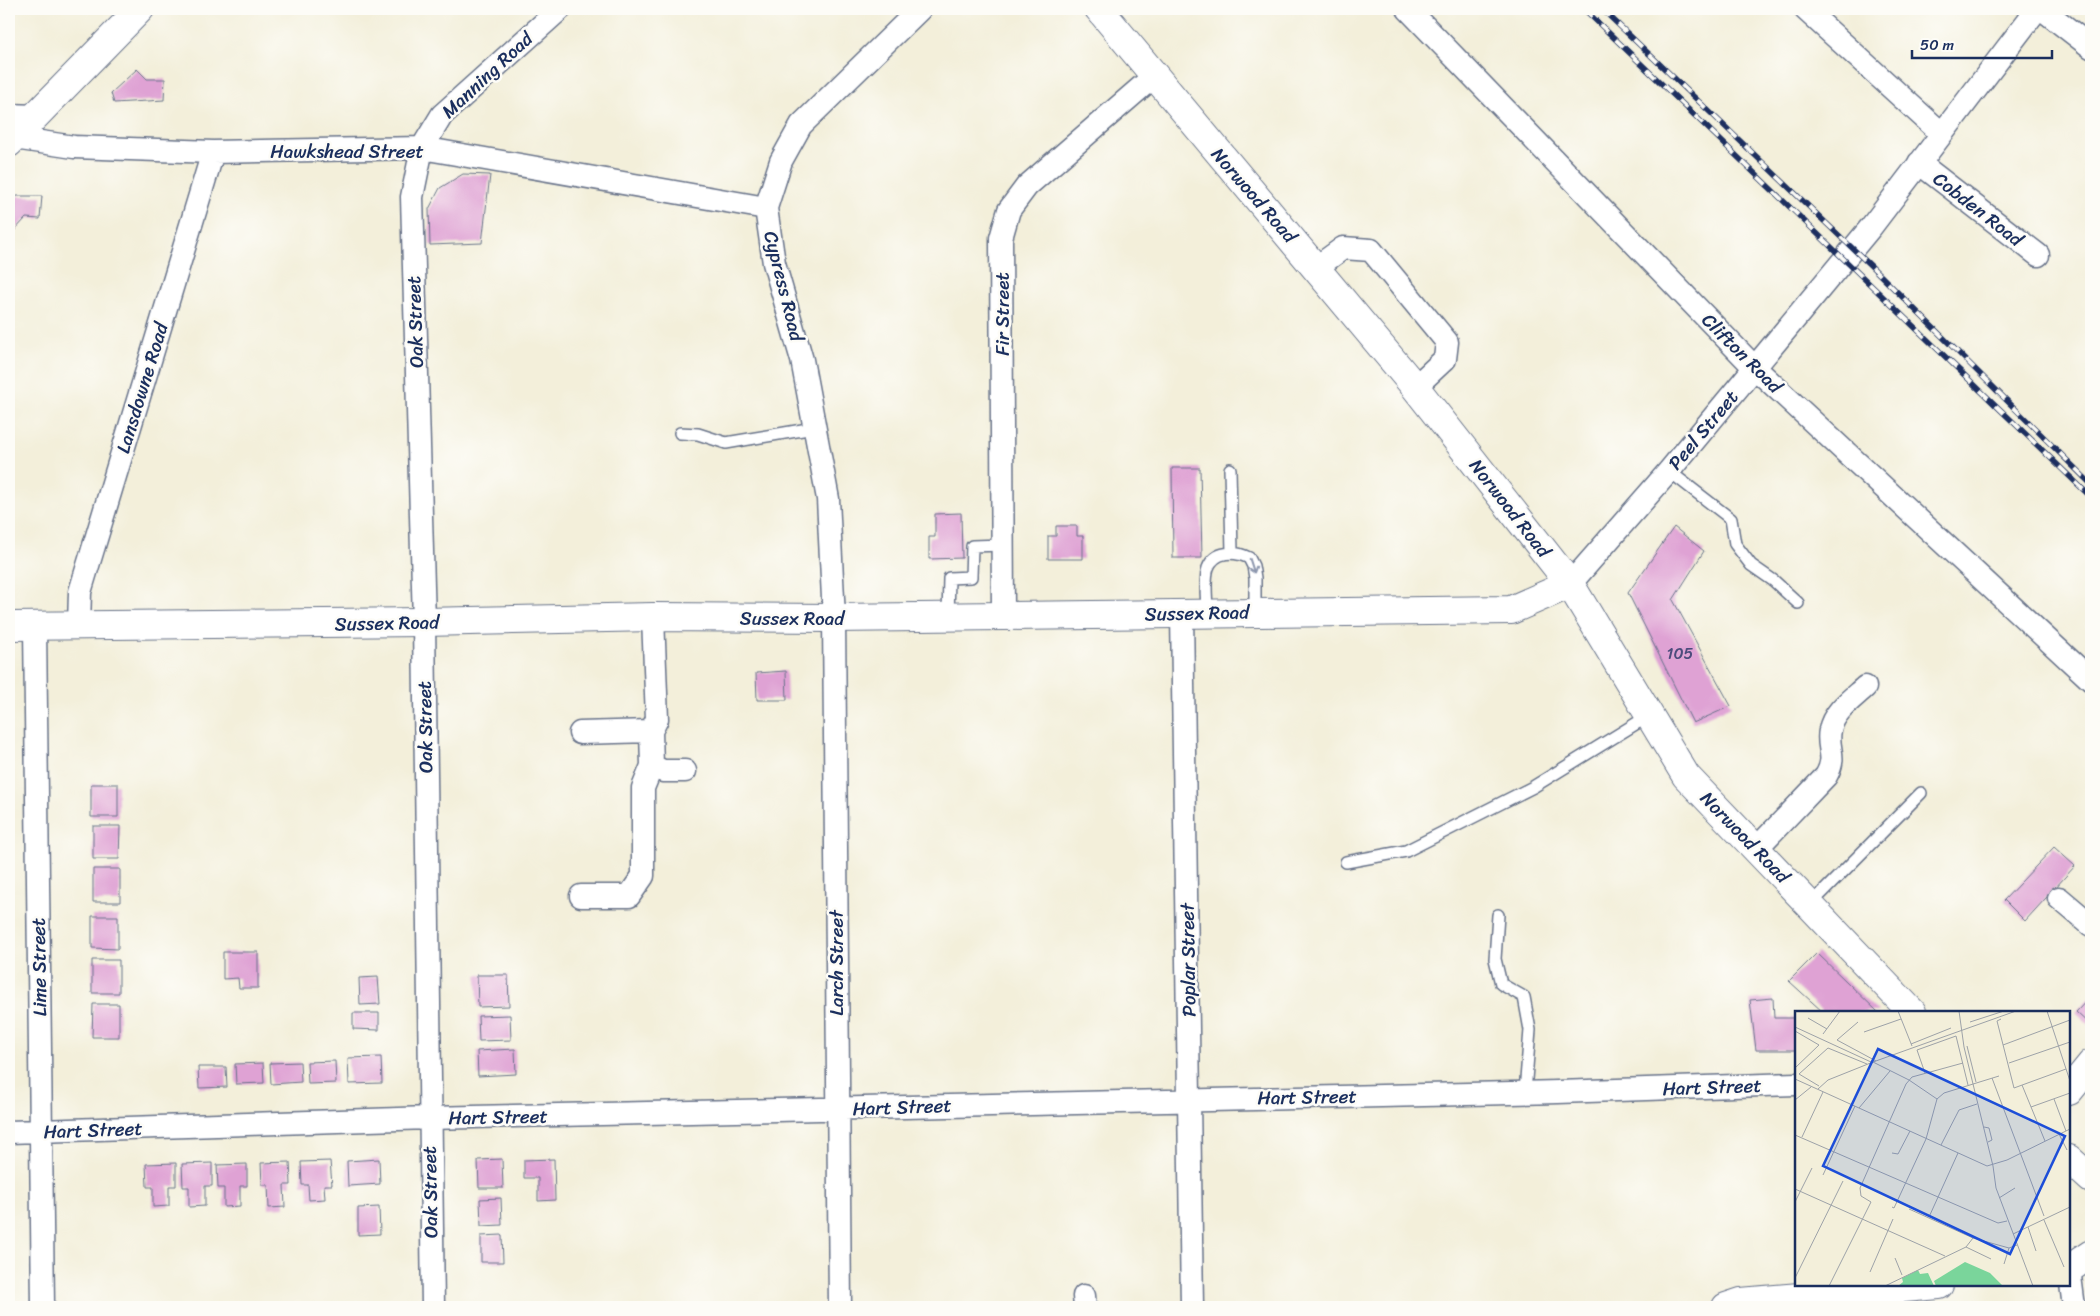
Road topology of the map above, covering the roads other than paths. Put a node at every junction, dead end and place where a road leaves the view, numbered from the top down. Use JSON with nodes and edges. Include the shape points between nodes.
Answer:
{"nodes":[{"id":1,"x":140,"y":9,"type":"edge"},
{"id":2,"x":920,"y":9,"type":"edge"},
{"id":3,"x":1098,"y":9,"type":"edge"},
{"id":4,"x":1408,"y":9,"type":"edge"},
{"id":5,"x":1805,"y":9,"type":"edge"},
{"id":6,"x":2037,"y":9,"type":"edge"},
{"id":7,"x":2042,"y":9,"type":"edge"},
{"id":8,"x":546,"y":13,"type":"edge"},
{"id":9,"x":2091,"y":47,"type":"edge"},
{"id":10,"x":1154,"y":77,"type":"junction"},
{"id":11,"x":16,"y":128,"type":"edge"},
{"id":12,"x":1941,"y":133,"type":"junction"},
{"id":13,"x":422,"y":148,"type":"junction"},
{"id":14,"x":213,"y":152,"type":"junction"},
{"id":15,"x":1918,"y":163,"type":"junction"},
{"id":16,"x":766,"y":208,"type":"junction"},
{"id":17,"x":1871,"y":227,"type":"joint"},
{"id":18,"x":2038,"y":255,"type":"dead end"},
{"id":19,"x":1317,"y":267,"type":"junction"},
{"id":20,"x":1755,"y":368,"type":"junction"},
{"id":21,"x":1415,"y":388,"type":"junction"},
{"id":22,"x":814,"y":428,"type":"junction"},
{"id":23,"x":680,"y":434,"type":"dead end"},
{"id":24,"x":1230,"y":469,"type":"dead end"},
{"id":25,"x":1670,"y":471,"type":"junction"},
{"id":26,"x":1003,"y":544,"type":"junction"},
{"id":27,"x":1232,"y":552,"type":"junction"},
{"id":28,"x":1570,"y":584,"type":"junction"},
{"id":29,"x":1798,"y":603,"type":"dead end"},
{"id":30,"x":1255,"y":612,"type":"junction"},
{"id":31,"x":1194,"y":613,"type":"junction"},
{"id":32,"x":1003,"y":615,"type":"junction"},
{"id":33,"x":948,"y":616,"type":"junction"},
{"id":34,"x":654,"y":617,"type":"junction"},
{"id":35,"x":834,"y":618,"type":"junction"},
{"id":36,"x":424,"y":622,"type":"junction"},
{"id":37,"x":79,"y":625,"type":"junction"},
{"id":38,"x":9,"y":626,"type":"edge"},
{"id":39,"x":36,"y":626,"type":"junction"},
{"id":40,"x":2091,"y":680,"type":"edge"},
{"id":41,"x":1865,"y":687,"type":"dead end"},
{"id":42,"x":1650,"y":715,"type":"junction"},
{"id":43,"x":652,"y":731,"type":"junction"},
{"id":44,"x":580,"y":733,"type":"dead end"},
{"id":45,"x":652,"y":766,"type":"junction"},
{"id":46,"x":685,"y":771,"type":"dead end"},
{"id":47,"x":1921,"y":792,"type":"dead end"},
{"id":48,"x":1756,"y":849,"type":"junction"},
{"id":49,"x":1346,"y":862,"type":"dead end"},
{"id":50,"x":580,"y":896,"type":"dead end"},
{"id":51,"x":2059,"y":898,"type":"dead end"},
{"id":52,"x":1810,"y":905,"type":"junction"},
{"id":53,"x":1498,"y":915,"type":"dead end"},
{"id":54,"x":2091,"y":925,"type":"edge"},
{"id":55,"x":1911,"y":1011,"type":"edge"},
{"id":56,"x":2091,"y":1064,"type":"edge"},
{"id":57,"x":1795,"y":1084,"type":"edge"},
{"id":58,"x":2070,"y":1090,"type":"edge"},
{"id":59,"x":1525,"y":1092,"type":"junction"},
{"id":60,"x":1190,"y":1099,"type":"junction"},
{"id":61,"x":837,"y":1109,"type":"junction"},
{"id":62,"x":429,"y":1118,"type":"junction"},
{"id":63,"x":41,"y":1131,"type":"junction"},
{"id":64,"x":9,"y":1132,"type":"edge"},
{"id":65,"x":2070,"y":1160,"type":"edge"},
{"id":66,"x":2091,"y":1179,"type":"edge"},
{"id":67,"x":2076,"y":1264,"type":"edge"},
{"id":68,"x":1927,"y":1286,"type":"edge"},
{"id":69,"x":43,"y":1307,"type":"edge"},
{"id":70,"x":433,"y":1307,"type":"edge"},
{"id":71,"x":840,"y":1307,"type":"edge"},
{"id":72,"x":1192,"y":1307,"type":"edge"},
{"id":73,"x":1726,"y":1307,"type":"edge"},
{"id":74,"x":2074,"y":1307,"type":"edge"}],
"edges":[{"from":1,"to":11,"type":"street"},
{"from":2,"to":16,"type":"street","name":"Cypress Road","via":[[801,125],[781,161]]},
{"from":3,"to":10,"type":"street","name":"Norwood Road"},
{"from":4,"to":20,"type":"street","name":"Clifton Road"},
{"from":5,"to":12,"type":"street"},
{"from":6,"to":12,"type":"street","name":"Cobden Road"},
{"from":7,"to":9,"type":"street"},
{"from":8,"to":13,"type":"street","name":"Manning Road","via":[[442,114]]},
{"from":10,"to":19,"type":"street","name":"Norwood Road"},
{"from":10,"to":26,"type":"street","name":"Fir Street","via":[[1027,186],[1009,210],[1001,238]]},
{"from":11,"to":14,"type":"street","name":"Hawkshead Street","via":[[74,147]]},
{"from":12,"to":15,"type":"street","name":"Cobden Road"},
{"from":13,"to":14,"type":"street","name":"Hawkshead Street"},
{"from":13,"to":16,"type":"street","name":"Hawkshead Street"},
{"from":13,"to":36,"type":"street","name":"Oak Street","via":[[412,197]]},
{"from":14,"to":37,"type":"street","name":"Lansdowne Road","via":[[80,592]]},
{"from":15,"to":17,"type":"street","name":"Cobden Road"},
{"from":15,"to":18,"type":"street","name":"Cobden Road"},
{"from":16,"to":22,"type":"street","name":"Cypress Road","via":[[774,263],[802,360]]},
{"from":17,"to":20,"type":"street","name":"Peel Street"},
{"from":19,"to":21,"type":"street","name":"Norwood Road"},
{"from":19,"to":21,"type":"street","via":[[1343,248],[1370,250],[1447,342],[1445,359]]},
{"from":20,"to":25,"type":"street","name":"Peel Street"},
{"from":20,"to":40,"type":"street","name":"Clifton Road"},
{"from":21,"to":28,"type":"street","name":"Norwood Road"},
{"from":22,"to":23,"type":"lane","via":[[726,444],[698,434]]},
{"from":22,"to":35,"type":"street","name":"Cypress Road","via":[[828,499]]},
{"from":24,"to":27,"type":"lane"},
{"from":25,"to":28,"type":"street","name":"Peel Street"},
{"from":25,"to":29,"type":"lane","via":[[1731,519],[1735,544],[1751,565]]},
{"from":26,"to":32,"type":"street","name":"Fir Street"},
{"from":26,"to":33,"type":"lane","via":[[972,546],[971,577],[949,578]]},
{"from":27,"to":30,"type":"lane","one_way":true,"via":[[1249,558],[1253,566]]},
{"from":27,"to":31,"type":"lane","via":[[1212,561]]},
{"from":28,"to":30,"type":"street","name":"Sussex Road","via":[[1511,610]]},
{"from":28,"to":42,"type":"street","name":"Norwood Road"},
{"from":30,"to":31,"type":"street","name":"Sussex Road"},
{"from":31,"to":32,"type":"street","name":"Sussex Road"},
{"from":31,"to":60,"type":"street","name":"Poplar Street"},
{"from":32,"to":33,"type":"street","name":"Sussex Road"},
{"from":33,"to":35,"type":"street","name":"Sussex Road"},
{"from":34,"to":35,"type":"street","name":"Sussex Road"},
{"from":34,"to":36,"type":"street","name":"Sussex Road"},
{"from":34,"to":43,"type":"street","via":[[657,719]]},
{"from":35,"to":61,"type":"street","name":"Larch Street"},
{"from":36,"to":37,"type":"street","name":"Sussex Road"},
{"from":36,"to":62,"type":"street","name":"Oak Street"},
{"from":37,"to":39,"type":"street","name":"Sussex Road"},
{"from":38,"to":39,"type":"street","name":"Sussex Road"},
{"from":39,"to":63,"type":"street","name":"Lime Street"},
{"from":41,"to":48,"type":"street","via":[[1832,721],[1829,737],[1832,762],[1826,776]]},
{"from":42,"to":48,"type":"street","name":"Norwood Road","via":[[1686,776]]},
{"from":42,"to":49,"type":"lane","via":[[1533,787],[1406,850]]},
{"from":43,"to":44,"type":"street"},
{"from":43,"to":45,"type":"street"},
{"from":45,"to":46,"type":"street","via":[[663,771]]},
{"from":45,"to":50,"type":"street","via":[[643,788],[643,876],[629,896]]},
{"from":47,"to":52,"type":"lane"},
{"from":48,"to":52,"type":"street","name":"Norwood Road"},
{"from":51,"to":54,"type":"street"},
{"from":52,"to":55,"type":"street","name":"Norwood Road"},
{"from":53,"to":59,"type":"lane","via":[[1495,959],[1501,984],[1524,997],[1530,1030]]},
{"from":56,"to":58,"type":"street"},
{"from":57,"to":59,"type":"street","name":"Hart Street"},
{"from":59,"to":60,"type":"street","name":"Hart Street"},
{"from":60,"to":61,"type":"street","name":"Hart Street"},
{"from":60,"to":72,"type":"street","name":"Poplar Street"},
{"from":61,"to":62,"type":"street","name":"Hart Street"},
{"from":61,"to":71,"type":"street","name":"Larch Street"},
{"from":62,"to":63,"type":"street","name":"Hart Street"},
{"from":62,"to":70,"type":"street","name":"Oak Street"},
{"from":63,"to":64,"type":"street","name":"Hart Street"},
{"from":63,"to":69,"type":"street","name":"Lime Street"},
{"from":65,"to":66,"type":"street"},
{"from":67,"to":74,"type":"street"},
{"from":68,"to":73,"type":"street","via":[[1741,1302]]}]}
